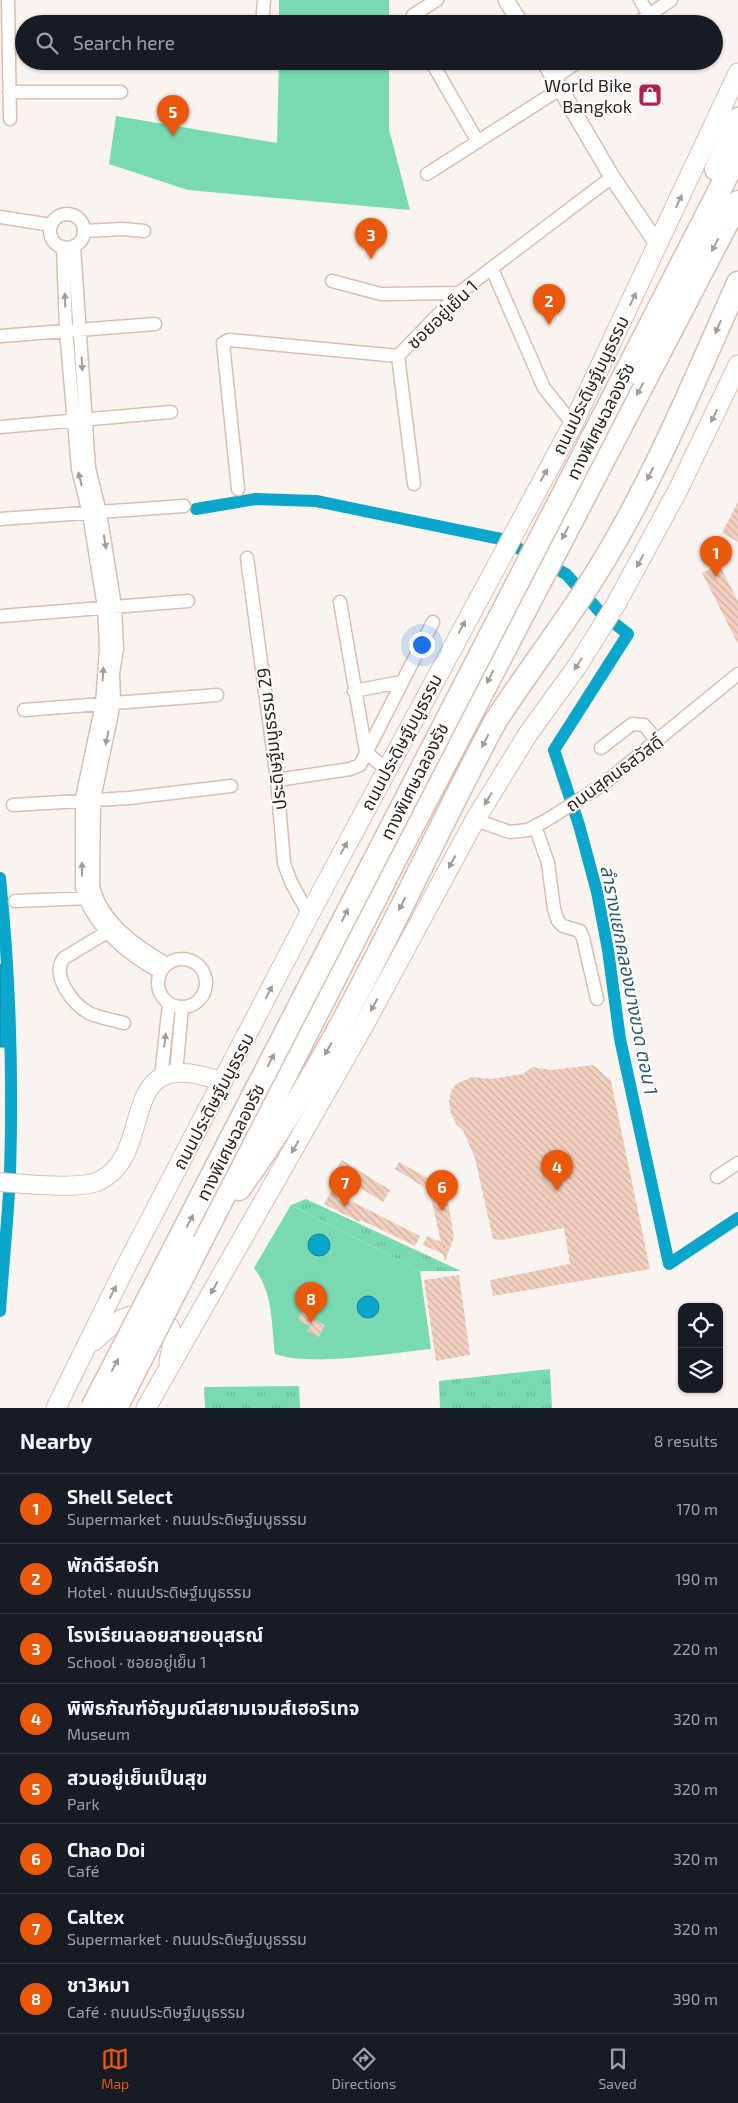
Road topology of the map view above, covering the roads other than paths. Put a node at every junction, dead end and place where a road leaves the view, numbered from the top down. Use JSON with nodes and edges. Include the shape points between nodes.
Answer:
{"nodes":[{"id":1,"x":8,"y":0,"type":"edge"},
{"id":2,"x":264,"y":0,"type":"edge"},
{"id":3,"x":437,"y":0,"type":"edge"},
{"id":4,"x":506,"y":0,"type":"edge"},
{"id":5,"x":640,"y":0,"type":"edge"},
{"id":6,"x":671,"y":0,"type":"edge"},
{"id":7,"x":263,"y":15,"type":"edge"},
{"id":8,"x":413,"y":15,"type":"edge"},
{"id":9,"x":515,"y":15,"type":"edge"},
{"id":10,"x":649,"y":15,"type":"joint"},
{"id":11,"x":436,"y":70,"type":"edge"},
{"id":12,"x":549,"y":70,"type":"edge"},
{"id":13,"x":570,"y":70,"type":"edge"},
{"id":14,"x":738,"y":73,"type":"edge"},
{"id":15,"x":557,"y":83,"type":"junction"},
{"id":16,"x":9,"y":92,"type":"junction"},
{"id":17,"x":122,"y":92,"type":"dead end"},
{"id":18,"x":10,"y":118,"type":"dead end"},
{"id":19,"x":738,"y":119,"type":"edge"},
{"id":20,"x":478,"y":142,"type":"junction"},
{"id":21,"x":738,"y":154,"type":"edge"},
{"id":22,"x":427,"y":174,"type":"dead end"},
{"id":23,"x":612,"y":177,"type":"junction"},
{"id":24,"x":738,"y":202,"type":"edge"},
{"id":25,"x":0,"y":217,"type":"edge"},
{"id":26,"x":51,"y":226,"type":"junction"},
{"id":27,"x":84,"y":231,"type":"junction"},
{"id":28,"x":144,"y":231,"type":"dead end"},
{"id":29,"x":694,"y":238,"type":"junction"},
{"id":30,"x":658,"y":245,"type":"junction"},
{"id":31,"x":69,"y":246,"type":"junction"},
{"id":32,"x":492,"y":269,"type":"junction"},
{"id":33,"x":332,"y":281,"type":"dead end"},
{"id":34,"x":738,"y":282,"type":"edge"},
{"id":35,"x":459,"y":293,"type":"junction"},
{"id":36,"x":155,"y":324,"type":"dead end"},
{"id":37,"x":66,"y":330,"type":"junction"},
{"id":38,"x":80,"y":330,"type":"junction"},
{"id":39,"x":1,"y":336,"type":"edge"},
{"id":40,"x":398,"y":356,"type":"junction"},
{"id":41,"x":737,"y":372,"type":"edge"},
{"id":42,"x":171,"y":412,"type":"dead end"},
{"id":43,"x":80,"y":419,"type":"junction"},
{"id":44,"x":573,"y":424,"type":"junction"},
{"id":45,"x":0,"y":427,"type":"edge"},
{"id":46,"x":414,"y":484,"type":"dead end"},
{"id":47,"x":238,"y":489,"type":"dead end"},
{"id":48,"x":184,"y":506,"type":"dead end"},
{"id":49,"x":95,"y":513,"type":"junction"},
{"id":50,"x":0,"y":519,"type":"edge"},
{"id":51,"x":248,"y":558,"type":"dead end"},
{"id":52,"x":188,"y":600,"type":"dead end"},
{"id":53,"x":340,"y":602,"type":"dead end"},
{"id":54,"x":109,"y":607,"type":"junction"},
{"id":55,"x":2,"y":616,"type":"dead end"},
{"id":56,"x":433,"y":622,"type":"dead end"},
{"id":57,"x":738,"y":674,"type":"edge"},
{"id":58,"x":401,"y":682,"type":"junction"},
{"id":59,"x":354,"y":691,"type":"junction"},
{"id":60,"x":217,"y":695,"type":"dead end"},
{"id":61,"x":108,"y":703,"type":"junction"},
{"id":62,"x":24,"y":710,"type":"dead end"},
{"id":63,"x":657,"y":741,"type":"junction"},
{"id":64,"x":601,"y":748,"type":"dead end"},
{"id":65,"x":366,"y":752,"type":"junction"},
{"id":66,"x":386,"y":770,"type":"junction"},
{"id":67,"x":277,"y":780,"type":"junction"},
{"id":68,"x":231,"y":786,"type":"dead end"},
{"id":69,"x":88,"y":800,"type":"junction"},
{"id":70,"x":13,"y":805,"type":"dead end"},
{"id":71,"x":475,"y":820,"type":"junction"},
{"id":72,"x":535,"y":826,"type":"junction"},
{"id":73,"x":90,"y":898,"type":"junction"},
{"id":74,"x":15,"y":902,"type":"dead end"},
{"id":75,"x":309,"y":915,"type":"junction"},
{"id":76,"x":112,"y":929,"type":"junction"},
{"id":77,"x":164,"y":968,"type":"junction"},
{"id":78,"x":598,"y":999,"type":"dead end"},
{"id":79,"x":169,"y":1004,"type":"junction"},
{"id":80,"x":182,"y":1008,"type":"junction"},
{"id":81,"x":124,"y":1023,"type":"dead end"},
{"id":82,"x":169,"y":1075,"type":"junction"},
{"id":83,"x":223,"y":1082,"type":"junction"},
{"id":84,"x":738,"y":1163,"type":"edge"},
{"id":85,"x":716,"y":1177,"type":"dead end"},
{"id":86,"x":5,"y":1182,"type":"edge"},
{"id":87,"x":198,"y":1247,"type":"junction"},
{"id":88,"x":84,"y":1351,"type":"junction"},
{"id":89,"x":162,"y":1381,"type":"junction"},
{"id":90,"x":56,"y":1408,"type":"edge"},
{"id":91,"x":92,"y":1408,"type":"edge"},
{"id":92,"x":116,"y":1408,"type":"edge"},
{"id":93,"x":146,"y":1408,"type":"edge"}],
"edges":[{"from":1,"to":16,"type":"street"},
{"from":2,"to":7,"type":"street"},
{"from":3,"to":8,"type":"street"},
{"from":4,"to":9,"type":"street"},
{"from":5,"to":10,"type":"street"},
{"from":6,"to":10,"type":"street"},
{"from":11,"to":20,"type":"street"},
{"from":12,"to":15,"type":"street"},
{"from":13,"to":15,"type":"street"},
{"from":30,"to":14,"type":"main road","name":"ถนนประดิษฐ์มนูธรรม","one_way":true},
{"from":15,"to":20,"type":"street"},
{"from":15,"to":23,"type":"street"},
{"from":16,"to":17,"type":"street"},
{"from":16,"to":18,"type":"street"},
{"from":19,"to":29,"type":"highway","via":[[702,195]]},
{"from":20,"to":22,"type":"street"},
{"from":21,"to":29,"type":"highway","name":"ทางพิเศษฉลองรัช"},
{"from":23,"to":30,"type":"street"},
{"from":23,"to":32,"type":"street","name":"ซอยอยู่เย็น 1"},
{"from":24,"to":87,"type":"highway","name":"ทางพิเศษฉลองรัช","one_way":true,"via":[[396,858]]},
{"from":25,"to":26,"type":"street"},
{"from":26,"to":27,"type":"street","via":[[62,214],[70,214],[82,223]]},
{"from":26,"to":31,"type":"street","via":[[52,239]]},
{"from":27,"to":28,"type":"street"},
{"from":27,"to":31,"type":"street","via":[[81,240]]},
{"from":91,"to":29,"type":"highway","name":"ทางพิเศษฉลองรัช","one_way":true,"bridge":true},
{"from":44,"to":30,"type":"main road","name":"ถนนประดิษฐ์มนูธรรม","one_way":true},
{"from":37,"to":31,"type":"street","one_way":true},
{"from":31,"to":38,"type":"street"},
{"from":32,"to":35,"type":"street","name":"ซอยอยู่เย็น 1"},
{"from":32,"to":44,"type":"street","via":[[544,388]]},
{"from":33,"to":35,"type":"street","via":[[382,294]]},
{"from":34,"to":87,"type":"highway","one_way":true,"via":[[631,514],[584,592],[495,722],[315,1071],[267,1151]]},
{"from":35,"to":40,"type":"street","name":"ซอยอยู่เย็น 1"},
{"from":36,"to":38,"type":"street"},
{"from":37,"to":38,"type":"street"},
{"from":37,"to":39,"type":"street"},
{"from":37,"to":43,"type":"street"},
{"from":38,"to":43,"type":"street","one_way":true},
{"from":40,"to":46,"type":"street","name":"ซอยอยู่เย็น 1"},
{"from":40,"to":47,"type":"street","via":[[229,340],[223,343]]},
{"from":41,"to":71,"type":"main road","one_way":true,"via":[[678,490],[608,617],[528,734]]},
{"from":42,"to":43,"type":"street"},
{"from":43,"to":45,"type":"street"},
{"from":43,"to":49,"type":"street"},
{"from":66,"to":44,"type":"main road","name":"ถนนประดิษฐ์มนูธรรม","one_way":true},
{"from":48,"to":49,"type":"street"},
{"from":49,"to":50,"type":"street"},
{"from":49,"to":54,"type":"street"},
{"from":51,"to":67,"type":"street","name":"ประดิษฐ์มนูธรรม 29"},
{"from":52,"to":54,"type":"street"},
{"from":53,"to":59,"type":"street"},
{"from":54,"to":55,"type":"street"},
{"from":54,"to":61,"type":"street","via":[[117,649]]},
{"from":56,"to":58,"type":"street"},
{"from":57,"to":63,"type":"street","name":"ถนนสุคนธสวัสดิ์"},
{"from":58,"to":59,"type":"street"},
{"from":58,"to":65,"type":"street"},
{"from":59,"to":65,"type":"street"},
{"from":60,"to":61,"type":"street"},
{"from":61,"to":62,"type":"street"},
{"from":61,"to":69,"type":"street"},
{"from":63,"to":64,"type":"street","via":[[644,725],[632,724]]},
{"from":63,"to":72,"type":"street","name":"ถนนสุคนธสวัสดิ์","via":[[624,769]]},
{"from":65,"to":66,"type":"street"},
{"from":65,"to":67,"type":"street","via":[[355,768]]},
{"from":75,"to":66,"type":"main road","name":"ถนนประดิษฐ์มนูธรรม","one_way":true},
{"from":67,"to":75,"type":"street","name":"ประดิษฐ์มนูธรรม 29","via":[[284,863]]},
{"from":68,"to":69,"type":"street"},
{"from":69,"to":70,"type":"street"},
{"from":69,"to":73,"type":"street"},
{"from":71,"to":72,"type":"street","name":"ถนนสุคนธสวัสดิ์","via":[[510,832]]},
{"from":71,"to":89,"type":"main road","one_way":true},
{"from":72,"to":78,"type":"street","via":[[548,863],[558,921],[580,931],[584,938]]},
{"from":73,"to":74,"type":"street"},
{"from":73,"to":76,"type":"street"},
{"from":83,"to":75,"type":"main road","name":"ถนนประดิษฐ์มนูธรรม","one_way":true},
{"from":76,"to":77,"type":"street"},
{"from":76,"to":81,"type":"street","via":[[64,958],[58,973],[67,991],[87,1012]]},
{"from":77,"to":79,"type":"street","via":[[158,982],[160,995]]},
{"from":77,"to":80,"type":"street","via":[[178,960],[189,960],[199,966],[205,976],[206,987],[202,997],[193,1005]]},
{"from":79,"to":80,"type":"street"},
{"from":82,"to":79,"type":"street","one_way":true},
{"from":80,"to":82,"type":"street"},
{"from":82,"to":83,"type":"main road","via":[[199,1074]]},
{"from":82,"to":86,"type":"main road","via":[[154,1082],[124,1156],[108,1176],[89,1185]]},
{"from":88,"to":83,"type":"main road","name":"ถนนประดิษฐ์มนูธรรม","one_way":true},
{"from":84,"to":85,"type":"street"},
{"from":87,"to":92,"type":"highway","name":"ทางพิเศษฉลองรัช","bridge":true},
{"from":88,"to":89,"type":"main road","via":[[119,1319],[147,1317],[164,1323],[172,1335],[171,1354]]},
{"from":88,"to":90,"type":"main road","name":"ถนนประดิษฐ์มนูธรรม"},
{"from":89,"to":93,"type":"main road"}]}
